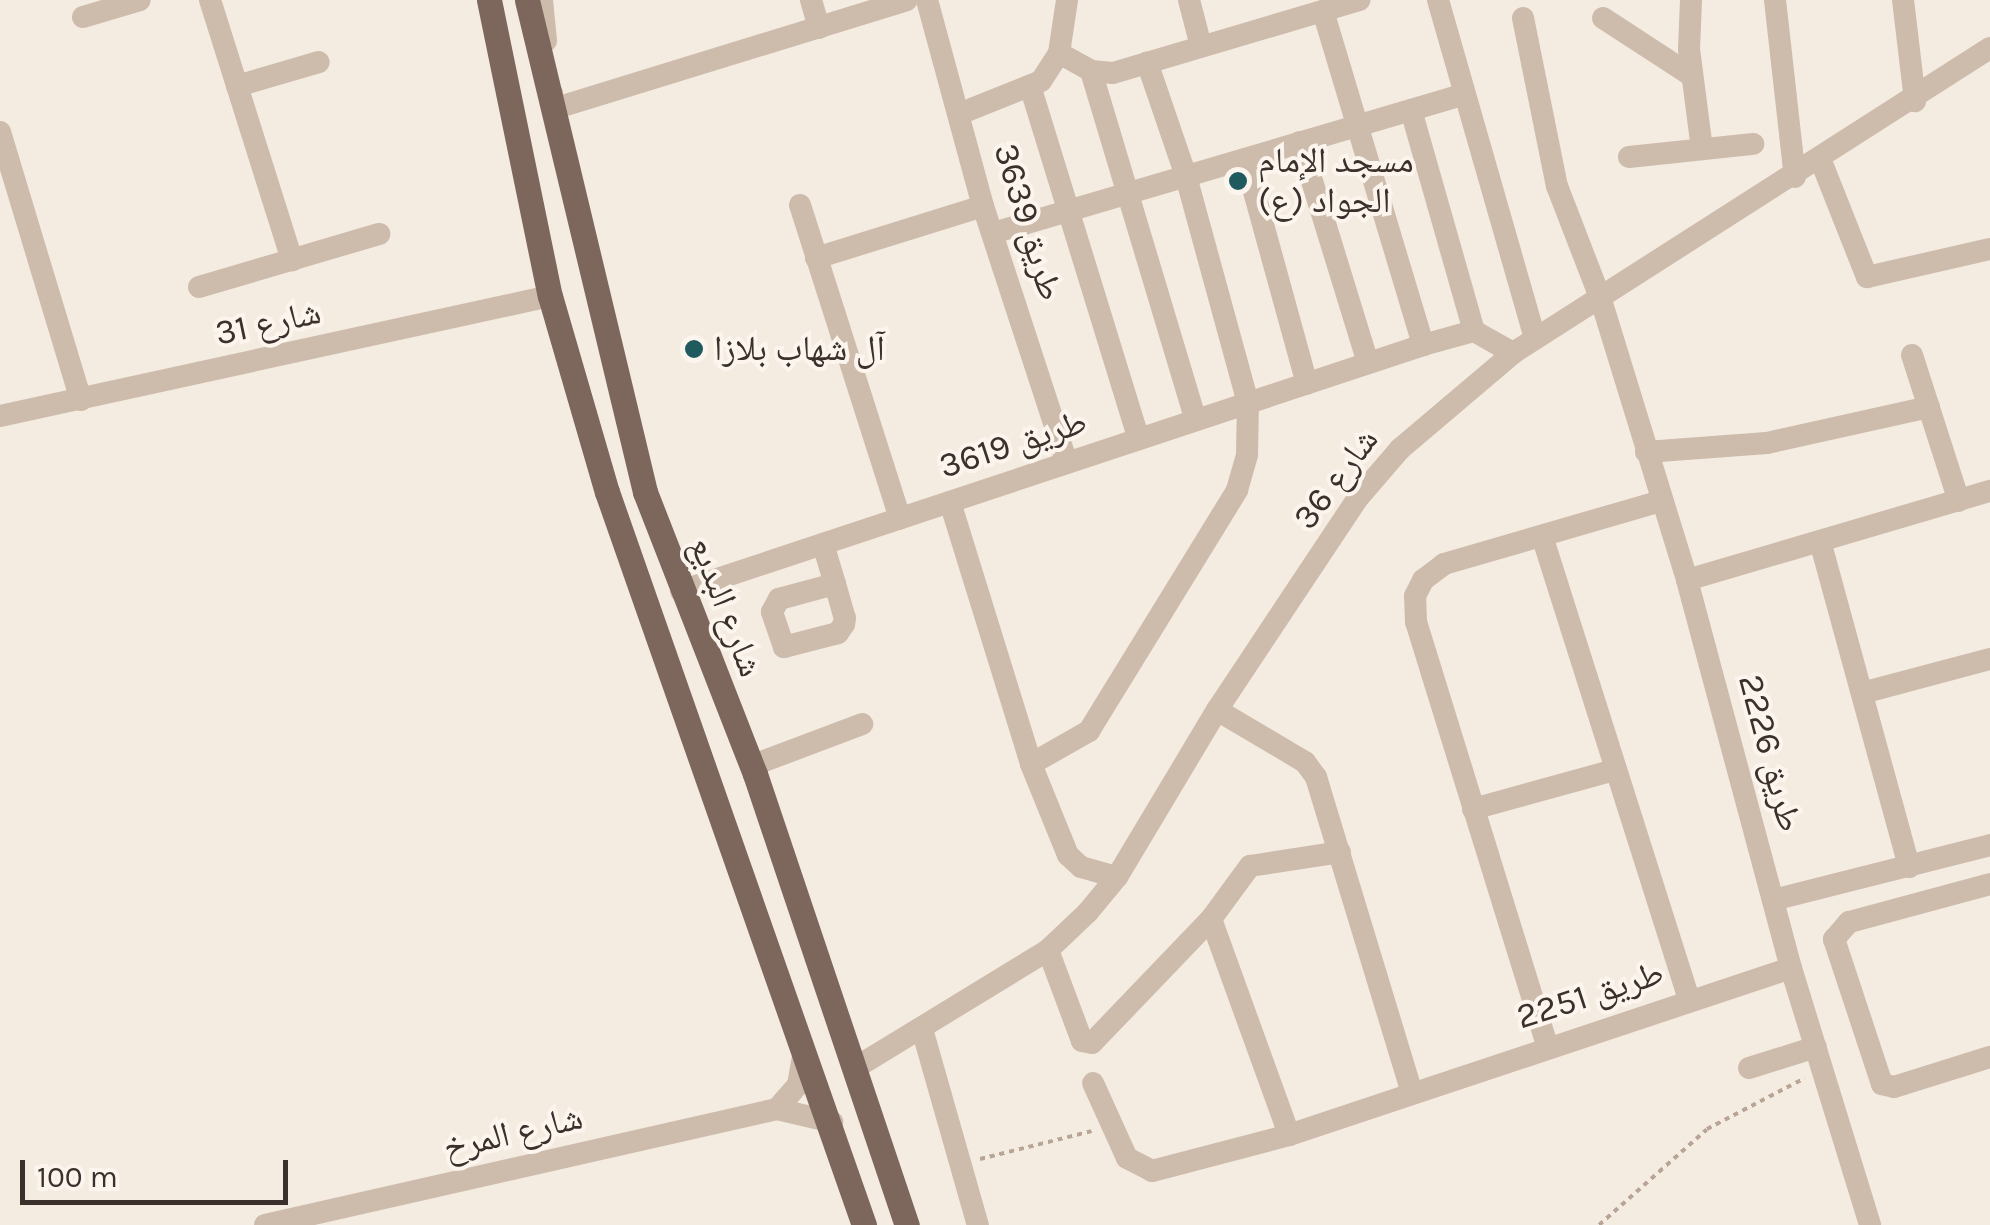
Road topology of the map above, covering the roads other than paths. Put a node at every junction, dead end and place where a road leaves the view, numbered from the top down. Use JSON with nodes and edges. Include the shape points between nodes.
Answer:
{"nodes":[{"id":1,"x":140,"y":0,"type":"edge"},
{"id":2,"x":210,"y":0,"type":"edge"},
{"id":3,"x":489,"y":0,"type":"edge"},
{"id":4,"x":528,"y":0,"type":"edge"},
{"id":5,"x":542,"y":0,"type":"edge"},
{"id":6,"x":810,"y":0,"type":"edge"},
{"id":7,"x":907,"y":0,"type":"edge"},
{"id":8,"x":927,"y":0,"type":"edge"},
{"id":9,"x":1067,"y":0,"type":"edge"},
{"id":10,"x":1189,"y":0,"type":"edge"},
{"id":11,"x":1359,"y":0,"type":"edge"},
{"id":12,"x":1438,"y":0,"type":"edge"},
{"id":13,"x":1691,"y":0,"type":"edge"},
{"id":14,"x":1775,"y":0,"type":"edge"},
{"id":15,"x":1903,"y":0,"type":"edge"},
{"id":16,"x":1323,"y":11,"type":"junction"},
{"id":17,"x":83,"y":17,"type":"dead end"},
{"id":18,"x":1523,"y":18,"type":"dead end"},
{"id":19,"x":1602,"y":18,"type":"dead end"},
{"id":20,"x":818,"y":28,"type":"junction"},
{"id":21,"x":1201,"y":46,"type":"junction"},
{"id":22,"x":1990,"y":48,"type":"edge"},
{"id":23,"x":1059,"y":53,"type":"junction"},
{"id":24,"x":319,"y":62,"type":"dead end"},
{"id":25,"x":1146,"y":62,"type":"junction"},
{"id":26,"x":1091,"y":71,"type":"junction"},
{"id":27,"x":1692,"y":76,"type":"junction"},
{"id":28,"x":237,"y":86,"type":"junction"},
{"id":29,"x":1031,"y":88,"type":"junction"},
{"id":30,"x":1463,"y":95,"type":"junction"},
{"id":31,"x":1915,"y":101,"type":"junction"},
{"id":32,"x":553,"y":108,"type":"junction"},
{"id":33,"x":1411,"y":110,"type":"junction"},
{"id":34,"x":959,"y":114,"type":"junction"},
{"id":35,"x":1356,"y":126,"type":"junction"},
{"id":36,"x":0,"y":132,"type":"edge"},
{"id":37,"x":1300,"y":142,"type":"junction"},
{"id":38,"x":1753,"y":144,"type":"dead end"},
{"id":39,"x":1702,"y":149,"type":"junction"},
{"id":40,"x":1628,"y":157,"type":"dead end"},
{"id":41,"x":1245,"y":159,"type":"junction"},
{"id":42,"x":1821,"y":161,"type":"junction"},
{"id":43,"x":1186,"y":176,"type":"junction"},
{"id":44,"x":1796,"y":177,"type":"junction"},
{"id":45,"x":1128,"y":193,"type":"junction"},
{"id":46,"x":800,"y":205,"type":"dead end"},
{"id":47,"x":984,"y":206,"type":"junction"},
{"id":48,"x":1068,"y":211,"type":"junction"},
{"id":49,"x":993,"y":233,"type":"junction"},
{"id":50,"x":379,"y":234,"type":"dead end"},
{"id":51,"x":1990,"y":249,"type":"edge"},
{"id":52,"x":816,"y":258,"type":"junction"},
{"id":53,"x":292,"y":260,"type":"junction"},
{"id":54,"x":199,"y":287,"type":"dead end"},
{"id":55,"x":550,"y":296,"type":"junction"},
{"id":56,"x":1601,"y":300,"type":"junction"},
{"id":57,"x":1474,"y":332,"type":"junction"},
{"id":58,"x":1535,"y":338,"type":"junction"},
{"id":59,"x":1423,"y":345,"type":"junction"},
{"id":60,"x":1513,"y":352,"type":"junction"},
{"id":61,"x":1912,"y":355,"type":"dead end"},
{"id":62,"x":1368,"y":364,"type":"junction"},
{"id":63,"x":1307,"y":384,"type":"junction"},
{"id":64,"x":81,"y":400,"type":"junction"},
{"id":65,"x":1248,"y":403,"type":"junction"},
{"id":66,"x":1929,"y":407,"type":"junction"},
{"id":67,"x":0,"y":416,"type":"edge"},
{"id":68,"x":1196,"y":420,"type":"junction"},
{"id":69,"x":1139,"y":439,"type":"junction"},
{"id":70,"x":1646,"y":452,"type":"junction"},
{"id":71,"x":1067,"y":463,"type":"junction"},
{"id":72,"x":1990,"y":492,"type":"edge"},
{"id":73,"x":1661,"y":501,"type":"junction"},
{"id":74,"x":1959,"y":501,"type":"junction"},
{"id":75,"x":950,"y":502,"type":"junction"},
{"id":76,"x":900,"y":518,"type":"junction"},
{"id":77,"x":1543,"y":539,"type":"junction"},
{"id":78,"x":1820,"y":542,"type":"junction"},
{"id":79,"x":824,"y":544,"type":"junction"},
{"id":80,"x":1687,"y":580,"type":"junction"},
{"id":81,"x":835,"y":584,"type":"dead end"},
{"id":82,"x":681,"y":590,"type":"junction"},
{"id":83,"x":1990,"y":659,"type":"edge"},
{"id":84,"x":1862,"y":693,"type":"junction"},
{"id":85,"x":1217,"y":710,"type":"junction"},
{"id":86,"x":862,"y":724,"type":"dead end"},
{"id":87,"x":1031,"y":764,"type":"junction"},
{"id":88,"x":751,"y":766,"type":"junction"},
{"id":89,"x":1615,"y":770,"type":"junction"},
{"id":90,"x":1473,"y":809,"type":"junction"},
{"id":91,"x":1990,"y":845,"type":"edge"},
{"id":92,"x":1340,"y":852,"type":"junction"},
{"id":93,"x":1909,"y":867,"type":"junction"},
{"id":94,"x":1117,"y":877,"type":"junction"},
{"id":95,"x":1990,"y":884,"type":"edge"},
{"id":96,"x":1773,"y":900,"type":"junction"},
{"id":97,"x":1211,"y":918,"type":"junction"},
{"id":98,"x":1048,"y":950,"type":"junction"},
{"id":99,"x":1791,"y":968,"type":"junction"},
{"id":100,"x":1689,"y":1000,"type":"junction"},
{"id":101,"x":922,"y":1029,"type":"junction"},
{"id":102,"x":802,"y":1042,"type":"junction"},
{"id":103,"x":1547,"y":1044,"type":"junction"},
{"id":104,"x":1990,"y":1057,"type":"edge"},
{"id":105,"x":1820,"y":1058,"type":"junction"},
{"id":106,"x":855,"y":1068,"type":"junction"},
{"id":107,"x":1749,"y":1068,"type":"dead end"},
{"id":108,"x":1092,"y":1083,"type":"dead end"},
{"id":109,"x":1412,"y":1092,"type":"junction"},
{"id":110,"x":777,"y":1109,"type":"junction"},
{"id":111,"x":832,"y":1122,"type":"junction"},
{"id":112,"x":1289,"y":1136,"type":"junction"},
{"id":113,"x":265,"y":1225,"type":"edge"},
{"id":114,"x":864,"y":1225,"type":"edge"},
{"id":115,"x":907,"y":1225,"type":"edge"},
{"id":116,"x":978,"y":1225,"type":"edge"},
{"id":117,"x":1870,"y":1225,"type":"edge"}],
"edges":[{"from":1,"to":17,"type":"street"},
{"from":2,"to":28,"type":"street"},
{"from":3,"to":55,"type":"main road","name":"شارع البديع"},
{"from":4,"to":32,"type":"main road","name":"شارع البديع"},
{"from":5,"to":32,"type":"street"},
{"from":6,"to":20,"type":"street"},
{"from":7,"to":20,"type":"street"},
{"from":8,"to":34,"type":"street","name":"طريق 3639"},
{"from":9,"to":23,"type":"street"},
{"from":10,"to":21,"type":"street"},
{"from":11,"to":16,"type":"street"},
{"from":12,"to":30,"type":"street"},
{"from":13,"to":27,"type":"street"},
{"from":14,"to":44,"type":"street"},
{"from":15,"to":31,"type":"street"},
{"from":16,"to":21,"type":"street"},
{"from":16,"to":35,"type":"street"},
{"from":18,"to":56,"type":"street","name":"طريق 2226","via":[[1557,186]]},
{"from":19,"to":27,"type":"street"},
{"from":20,"to":32,"type":"street"},
{"from":21,"to":25,"type":"street"},
{"from":22,"to":31,"type":"street","name":"شارع 36"},
{"from":23,"to":26,"type":"street"},
{"from":23,"to":29,"type":"street"},
{"from":24,"to":28,"type":"street"},
{"from":25,"to":26,"type":"street","via":[[1113,73]]},
{"from":25,"to":43,"type":"street"},
{"from":26,"to":45,"type":"street"},
{"from":27,"to":39,"type":"street"},
{"from":28,"to":53,"type":"street"},
{"from":29,"to":34,"type":"street"},
{"from":29,"to":48,"type":"street"},
{"from":30,"to":33,"type":"street"},
{"from":30,"to":58,"type":"street"},
{"from":31,"to":42,"type":"street","name":"شارع 36"},
{"from":32,"to":82,"type":"main road","name":"شارع البديع","via":[[645,492]]},
{"from":33,"to":35,"type":"street"},
{"from":33,"to":57,"type":"street"},
{"from":34,"to":47,"type":"street","name":"طريق 3639"},
{"from":35,"to":37,"type":"street"},
{"from":35,"to":59,"type":"street"},
{"from":36,"to":64,"type":"street"},
{"from":37,"to":41,"type":"street"},
{"from":37,"to":62,"type":"street"},
{"from":38,"to":39,"type":"street"},
{"from":39,"to":40,"type":"street"},
{"from":41,"to":43,"type":"street"},
{"from":41,"to":63,"type":"street"},
{"from":42,"to":44,"type":"street","name":"شارع 36"},
{"from":42,"to":51,"type":"street","via":[[1867,277]]},
{"from":43,"to":45,"type":"street"},
{"from":43,"to":65,"type":"street"},
{"from":44,"to":56,"type":"street","name":"شارع 36"},
{"from":45,"to":48,"type":"street"},
{"from":45,"to":68,"type":"street"},
{"from":46,"to":52,"type":"street"},
{"from":47,"to":49,"type":"street","name":"طريق 3639"},
{"from":47,"to":52,"type":"street"},
{"from":48,"to":49,"type":"street"},
{"from":48,"to":69,"type":"street"},
{"from":49,"to":71,"type":"street","name":"طريق 3639"},
{"from":50,"to":53,"type":"street"},
{"from":52,"to":76,"type":"street"},
{"from":53,"to":54,"type":"street"},
{"from":55,"to":64,"type":"street","name":"شارع 31"},
{"from":55,"to":102,"type":"main road","name":"شارع البديع","via":[[607,492]]},
{"from":56,"to":58,"type":"street","name":"شارع 36"},
{"from":56,"to":70,"type":"street","name":"طريق 2226"},
{"from":57,"to":59,"type":"street","name":"طريق 3619"},
{"from":57,"to":60,"type":"street"},
{"from":58,"to":60,"type":"street","name":"شارع 36"},
{"from":59,"to":62,"type":"street","name":"طريق 3619"},
{"from":60,"to":85,"type":"street","name":"شارع 36","via":[[1400,448]]},
{"from":61,"to":66,"type":"street"},
{"from":62,"to":63,"type":"street","name":"طريق 3619"},
{"from":63,"to":65,"type":"street","name":"طريق 3619"},
{"from":64,"to":67,"type":"street","name":"شارع 31"},
{"from":65,"to":68,"type":"street","name":"طريق 3619"},
{"from":65,"to":87,"type":"street","via":[[1248,454],[1238,490],[1089,731]]},
{"from":66,"to":70,"type":"street","via":[[1767,443]]},
{"from":66,"to":74,"type":"street"},
{"from":68,"to":69,"type":"street","name":"طريق 3619"},
{"from":69,"to":71,"type":"street","name":"طريق 3619"},
{"from":70,"to":73,"type":"street","name":"طريق 2226"},
{"from":71,"to":75,"type":"street","name":"طريق 3619"},
{"from":72,"to":74,"type":"street"},
{"from":73,"to":77,"type":"street"},
{"from":73,"to":80,"type":"street","name":"طريق 2226"},
{"from":74,"to":78,"type":"street"},
{"from":75,"to":76,"type":"street","name":"طريق 3619"},
{"from":75,"to":87,"type":"street"},
{"from":76,"to":79,"type":"street","name":"طريق 3619"},
{"from":77,"to":89,"type":"street"},
{"from":77,"to":90,"type":"street","via":[[1444,564],[1423,580],[1416,596],[1416,622]]},
{"from":78,"to":80,"type":"street"},
{"from":78,"to":84,"type":"street"},
{"from":79,"to":81,"type":"street"},
{"from":79,"to":82,"type":"street","name":"طريق 3619"},
{"from":80,"to":96,"type":"street","name":"طريق 2226"},
{"from":82,"to":88,"type":"main road","name":"شارع البديع"},
{"from":83,"to":84,"type":"street"},
{"from":84,"to":93,"type":"street"},
{"from":85,"to":92,"type":"street","via":[[1305,762],[1323,793]]},
{"from":85,"to":94,"type":"street","name":"شارع 36"},
{"from":86,"to":88,"type":"street"},
{"from":87,"to":94,"type":"street","via":[[1068,855]]},
{"from":88,"to":106,"type":"main road","name":"شارع البديع"},
{"from":89,"to":90,"type":"street"},
{"from":89,"to":100,"type":"street"},
{"from":90,"to":103,"type":"street"},
{"from":91,"to":93,"type":"street"},
{"from":92,"to":97,"type":"street","via":[[1250,866]]},
{"from":92,"to":109,"type":"street"},
{"from":93,"to":96,"type":"street"},
{"from":94,"to":98,"type":"street","name":"شارع 36"},
{"from":95,"to":104,"type":"street","via":[[1850,922],[1834,938],[1878,1081],[1894,1086]]},
{"from":96,"to":99,"type":"street","name":"طريق 2226"},
{"from":97,"to":98,"type":"street","via":[[1103,1037],[1082,1041]]},
{"from":97,"to":112,"type":"street"},
{"from":98,"to":101,"type":"street","name":"شارع 36"},
{"from":99,"to":100,"type":"street","name":"طريق 2251"},
{"from":99,"to":105,"type":"street","name":"طريق 2226"},
{"from":100,"to":103,"type":"street","name":"طريق 2251"},
{"from":101,"to":106,"type":"street","name":"شارع 36"},
{"from":101,"to":116,"type":"street"},
{"from":102,"to":110,"type":"street","via":[[802,1075]]},
{"from":102,"to":111,"type":"main road","name":"شارع البديع"},
{"from":103,"to":109,"type":"street","name":"طريق 2251"},
{"from":105,"to":107,"type":"street"},
{"from":105,"to":117,"type":"street","name":"طريق 2226"},
{"from":106,"to":115,"type":"main road","name":"شارع البديع"},
{"from":108,"to":112,"type":"street","name":"طريق 2251","via":[[1127,1158],[1152,1170]]},
{"from":109,"to":112,"type":"street","name":"طريق 2251"},
{"from":110,"to":111,"type":"street","name":"شارع المرخ"},
{"from":110,"to":113,"type":"street","name":"شارع المرخ"},
{"from":111,"to":114,"type":"main road","name":"شارع البديع"}]}
